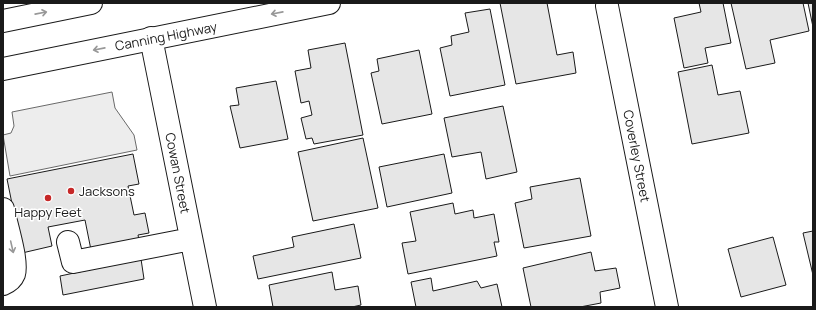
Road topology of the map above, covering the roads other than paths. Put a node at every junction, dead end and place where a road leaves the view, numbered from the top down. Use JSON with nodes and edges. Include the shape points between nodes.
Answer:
{"nodes":[{"id":1,"x":91,"y":3,"type":"edge"},
{"id":2,"x":329,"y":3,"type":"edge"},
{"id":3,"x":607,"y":6,"type":"dead end"},
{"id":4,"x":3,"y":21,"type":"edge"},
{"id":5,"x":151,"y":38,"type":"junction"},
{"id":6,"x":3,"y":69,"type":"edge"},
{"id":7,"x":3,"y":209,"type":"edge"},
{"id":8,"x":191,"y":240,"type":"junction"},
{"id":9,"x":68,"y":242,"type":"dead end"},
{"id":10,"x":3,"y":284,"type":"edge"},
{"id":11,"x":205,"y":307,"type":"edge"},
{"id":12,"x":667,"y":307,"type":"edge"}],
"edges":[{"from":4,"to":1,"type":"main road","one_way":true},
{"from":2,"to":5,"type":"main road","name":"Canning Highway","one_way":true},
{"from":3,"to":12,"type":"main road","name":"Coverley Street"},
{"from":5,"to":6,"type":"main road","name":"Canning Highway","one_way":true},
{"from":5,"to":8,"type":"main road","name":"Cowan Street"},
{"from":7,"to":10,"type":"main road","one_way":true,"via":[[15,262],[11,279]]},
{"from":8,"to":9,"type":"main road","via":[[73,262]]},
{"from":8,"to":11,"type":"main road","name":"Cowan Street"}]}
